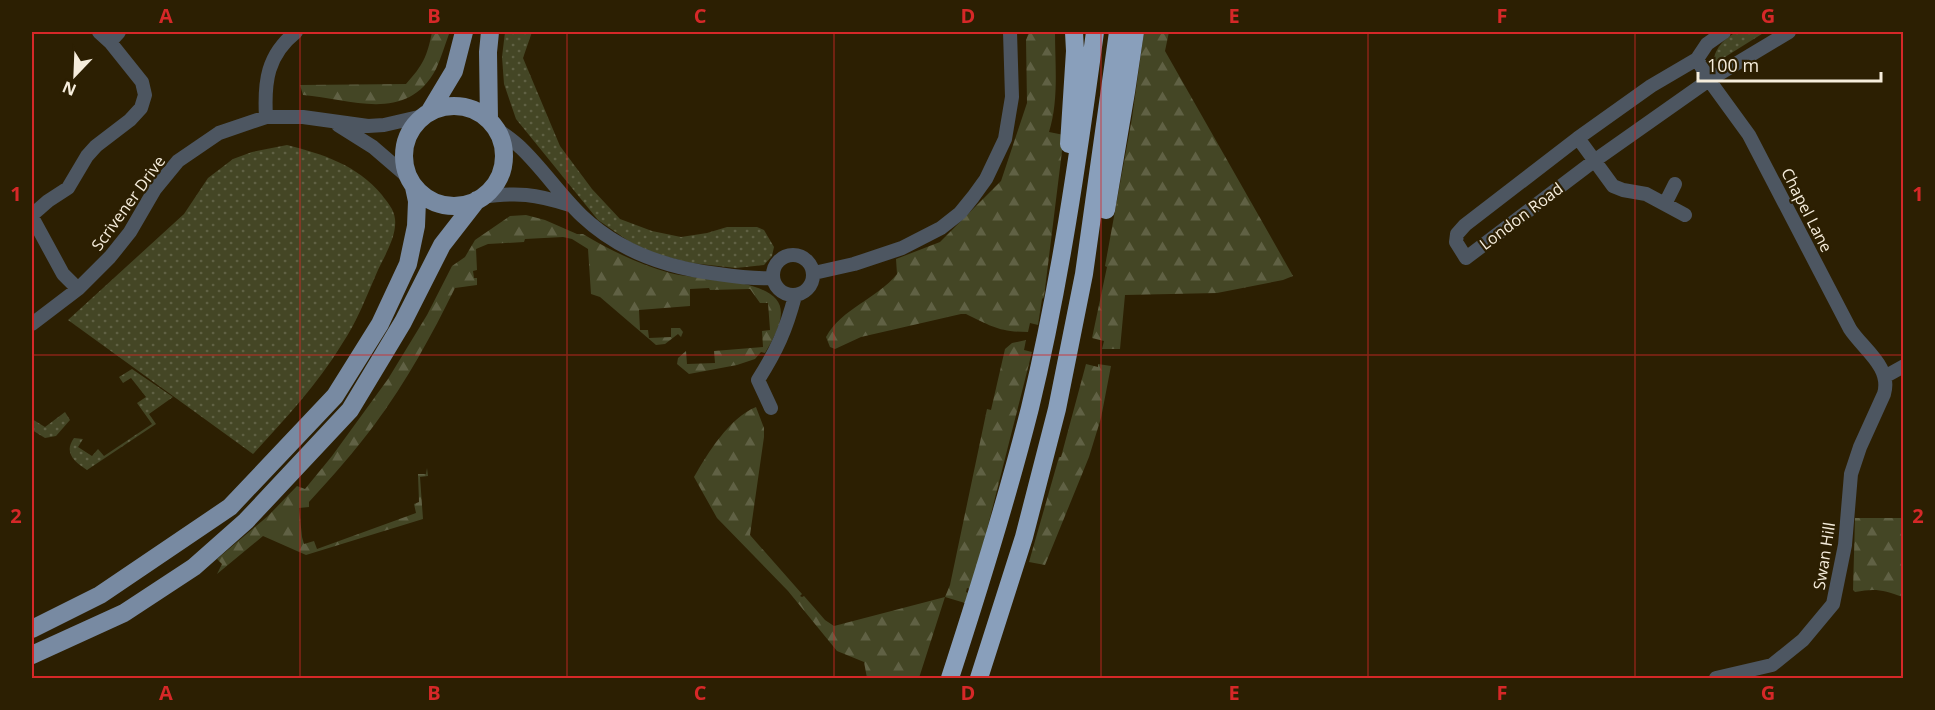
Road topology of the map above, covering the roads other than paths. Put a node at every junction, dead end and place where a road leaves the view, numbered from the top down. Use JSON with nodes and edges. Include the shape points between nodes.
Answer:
{"nodes":[{"id":1,"x":99,"y":32,"type":"edge"},
{"id":2,"x":295,"y":32,"type":"edge"},
{"id":3,"x":464,"y":32,"type":"edge"},
{"id":4,"x":490,"y":32,"type":"edge"},
{"id":5,"x":1010,"y":32,"type":"edge"},
{"id":6,"x":1074,"y":32,"type":"edge"},
{"id":7,"x":1095,"y":32,"type":"edge"},
{"id":8,"x":1118,"y":32,"type":"edge"},
{"id":9,"x":1135,"y":32,"type":"edge"},
{"id":10,"x":1724,"y":32,"type":"edge"},
{"id":11,"x":1789,"y":32,"type":"edge"},
{"id":12,"x":115,"y":37,"type":"edge"},
{"id":13,"x":1697,"y":59,"type":"junction"},
{"id":14,"x":1709,"y":80,"type":"junction"},
{"id":15,"x":427,"y":113,"type":"junction"},
{"id":16,"x":266,"y":117,"type":"junction"},
{"id":17,"x":333,"y":122,"type":"junction"},
{"id":18,"x":492,"y":124,"type":"junction"},
{"id":19,"x":1578,"y":138,"type":"junction"},
{"id":20,"x":1594,"y":161,"type":"junction"},
{"id":21,"x":411,"y":182,"type":"junction"},
{"id":22,"x":1675,"y":184,"type":"dead end"},
{"id":23,"x":1073,"y":194,"type":"junction"},
{"id":24,"x":479,"y":199,"type":"junction"},
{"id":25,"x":1665,"y":204,"type":"junction"},
{"id":26,"x":572,"y":206,"type":"junction"},
{"id":27,"x":1685,"y":215,"type":"dead end"},
{"id":28,"x":32,"y":216,"type":"edge"},
{"id":29,"x":814,"y":273,"type":"junction"},
{"id":30,"x":1084,"y":274,"type":"junction"},
{"id":31,"x":773,"y":278,"type":"junction"},
{"id":32,"x":78,"y":289,"type":"junction"},
{"id":33,"x":795,"y":296,"type":"junction"},
{"id":34,"x":32,"y":324,"type":"edge"},
{"id":35,"x":1904,"y":366,"type":"edge"},
{"id":36,"x":1886,"y":376,"type":"junction"},
{"id":37,"x":771,"y":408,"type":"dead end"},
{"id":38,"x":32,"y":629,"type":"edge"},
{"id":39,"x":32,"y":655,"type":"edge"},
{"id":40,"x":950,"y":678,"type":"edge"},
{"id":41,"x":979,"y":678,"type":"edge"},
{"id":42,"x":1716,"y":678,"type":"edge"}],
"edges":[{"from":1,"to":12,"type":"street"},
{"from":2,"to":16,"type":"street","via":[[279,49],[268,71]]},
{"from":3,"to":15,"type":"main road","via":[[454,71]]},
{"from":4,"to":18,"type":"main road"},
{"from":5,"to":29,"type":"street","via":[[1012,97],[1005,139],[986,179],[960,213],[941,228],[902,248]]},
{"from":6,"to":23,"type":"highway","via":[[1068,152]]},
{"from":7,"to":23,"type":"highway"},
{"from":8,"to":30,"type":"highway"},
{"from":9,"to":30,"type":"highway","via":[[1104,223]]},
{"from":10,"to":13,"type":"street","name":"London Road","via":[[1707,44]]},
{"from":11,"to":14,"type":"street","name":"London Road"},
{"from":12,"to":28,"type":"street","via":[[142,82],[145,95],[141,108],[96,146],[68,188]]},
{"from":13,"to":14,"type":"street","name":"Chapel Lane"},
{"from":13,"to":19,"type":"street","name":"London Road"},
{"from":14,"to":20,"type":"street","name":"London Road"},
{"from":14,"to":36,"type":"street","name":"Chapel Lane","via":[[1749,135],[1850,329]]},
{"from":15,"to":17,"type":"street","name":"Scrivener Drive","via":[[384,125]]},
{"from":15,"to":18,"type":"main road","via":[[452,105],[467,107]]},
{"from":15,"to":21,"type":"main road","via":[[410,131],[404,148]]},
{"from":16,"to":17,"type":"street","name":"Scrivener Drive"},
{"from":16,"to":32,"type":"street","name":"Scrivener Drive","via":[[219,133],[178,161],[155,189],[130,232]]},
{"from":17,"to":21,"type":"street","name":"Scrivener Drive","via":[[373,147]]},
{"from":18,"to":24,"type":"main road","via":[[503,145],[502,168],[491,189]]},
{"from":18,"to":26,"type":"street","via":[[520,147]]},
{"from":19,"to":20,"type":"street"},
{"from":19,"to":20,"type":"street","name":"London Road","via":[[1465,225],[1456,242],[1466,258]]},
{"from":20,"to":25,"type":"street","via":[[1612,186]]},
{"from":21,"to":24,"type":"main road","via":[[423,196],[449,206]]},
{"from":21,"to":38,"type":"main road","via":[[417,201],[417,225],[408,264],[380,324],[334,396],[230,507],[100,595]]},
{"from":22,"to":25,"type":"street"},
{"from":23,"to":40,"type":"highway","via":[[1030,407],[994,540]]},
{"from":24,"to":26,"type":"street","via":[[526,194]]},
{"from":24,"to":39,"type":"main road","via":[[442,245],[403,322],[350,410],[246,521],[194,567],[124,613]]},
{"from":25,"to":27,"type":"street"},
{"from":26,"to":31,"type":"street","via":[[594,227],[639,255],[688,270]]},
{"from":28,"to":32,"type":"street","via":[[63,274]]},
{"from":29,"to":31,"type":"street","via":[[804,258],[790,255],[777,264]]},
{"from":29,"to":33,"type":"street","via":[[810,286]]},
{"from":30,"to":41,"type":"highway","via":[[1057,409],[1024,537]]},
{"from":31,"to":33,"type":"street","via":[[779,290]]},
{"from":32,"to":34,"type":"street","name":"Scrivener Drive"},
{"from":33,"to":37,"type":"street","via":[[784,334],[758,380]]},
{"from":35,"to":36,"type":"street"},
{"from":36,"to":42,"type":"street","name":"Swan Hill","via":[[1884,394],[1851,474],[1845,544],[1833,603],[1803,640],[1772,665]]}]}
